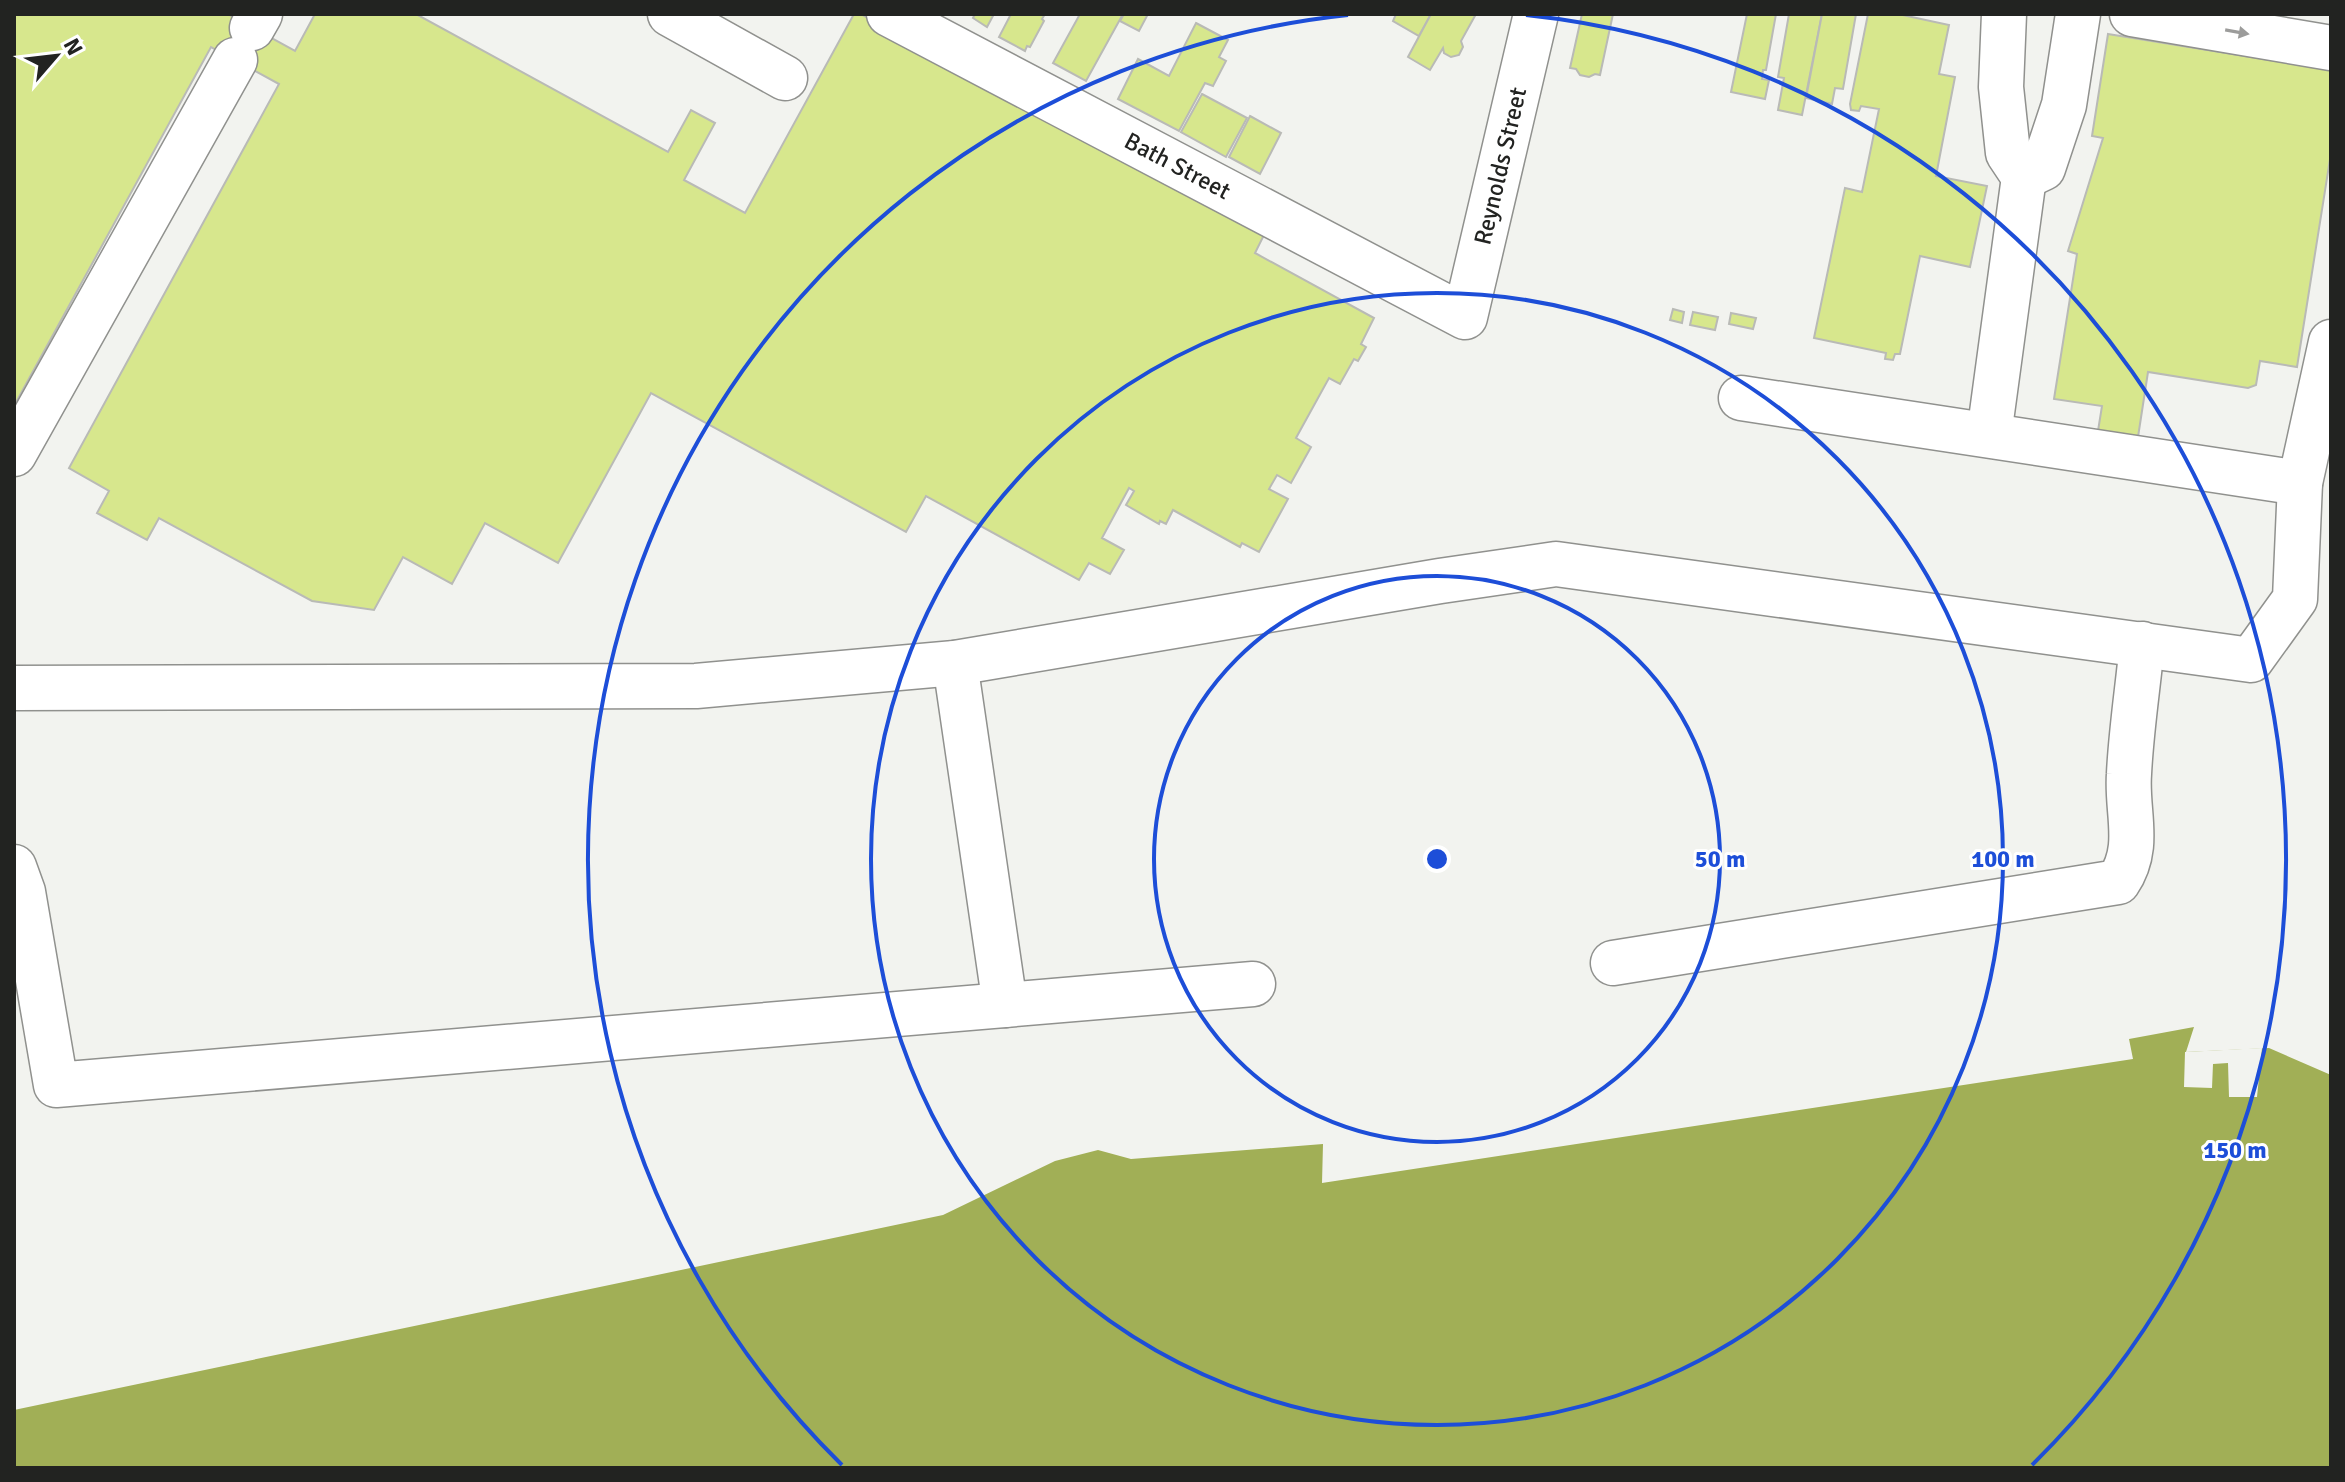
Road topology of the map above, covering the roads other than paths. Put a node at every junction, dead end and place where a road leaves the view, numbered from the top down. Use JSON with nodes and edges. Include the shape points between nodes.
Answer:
{"nodes":[{"id":1,"x":670,"y":14,"type":"edge"},
{"id":2,"x":889,"y":14,"type":"edge"},
{"id":3,"x":1536,"y":14,"type":"edge"},
{"id":4,"x":2004,"y":14,"type":"edge"},
{"id":5,"x":2078,"y":14,"type":"edge"},
{"id":6,"x":2132,"y":14,"type":"edge"},
{"id":7,"x":2175,"y":18,"type":"edge"},
{"id":8,"x":249,"y":34,"type":"edge"},
{"id":9,"x":2331,"y":48,"type":"edge"},
{"id":10,"x":785,"y":78,"type":"dead end"},
{"id":11,"x":2024,"y":177,"type":"junction"},
{"id":12,"x":1465,"y":317,"type":"joint"},
{"id":13,"x":2331,"y":342,"type":"edge"},
{"id":14,"x":1741,"y":398,"type":"dead end"},
{"id":15,"x":1989,"y":435,"type":"junction"},
{"id":16,"x":14,"y":454,"type":"edge"},
{"id":17,"x":2300,"y":483,"type":"junction"},
{"id":18,"x":2142,"y":644,"type":"junction"},
{"id":19,"x":955,"y":663,"type":"junction"},
{"id":20,"x":14,"y":688,"type":"edge"},
{"id":21,"x":14,"y":867,"type":"edge"},
{"id":22,"x":1613,"y":963,"type":"dead end"},
{"id":23,"x":1253,"y":984,"type":"dead end"},
{"id":24,"x":1005,"y":1005,"type":"junction"}],
"edges":[{"from":1,"to":10,"type":"street"},
{"from":2,"to":12,"type":"street","name":"Bath Street"},
{"from":3,"to":12,"type":"street","name":"Reynolds Street"},
{"from":4,"to":11,"type":"street","via":[[2001,87],[2008,153]]},
{"from":5,"to":11,"type":"street","via":[[2064,105],[2043,168]]},
{"from":6,"to":7,"type":"street"},
{"from":7,"to":9,"type":"street","one_way":true},
{"from":8,"to":16,"type":"street"},
{"from":11,"to":15,"type":"street"},
{"from":13,"to":17,"type":"street"},
{"from":14,"to":15,"type":"street"},
{"from":15,"to":17,"type":"street"},
{"from":17,"to":18,"type":"street","via":[[2295,599],[2251,660]]},
{"from":18,"to":19,"type":"street","via":[[1556,564]]},
{"from":18,"to":22,"type":"street","via":[[2128,777],[2133,837],[2128,868],[2118,882]]},
{"from":19,"to":20,"type":"street","via":[[696,686]]},
{"from":19,"to":24,"type":"street"},
{"from":21,"to":24,"type":"street","via":[[23,892],[56,1085]]},
{"from":23,"to":24,"type":"street"}]}
